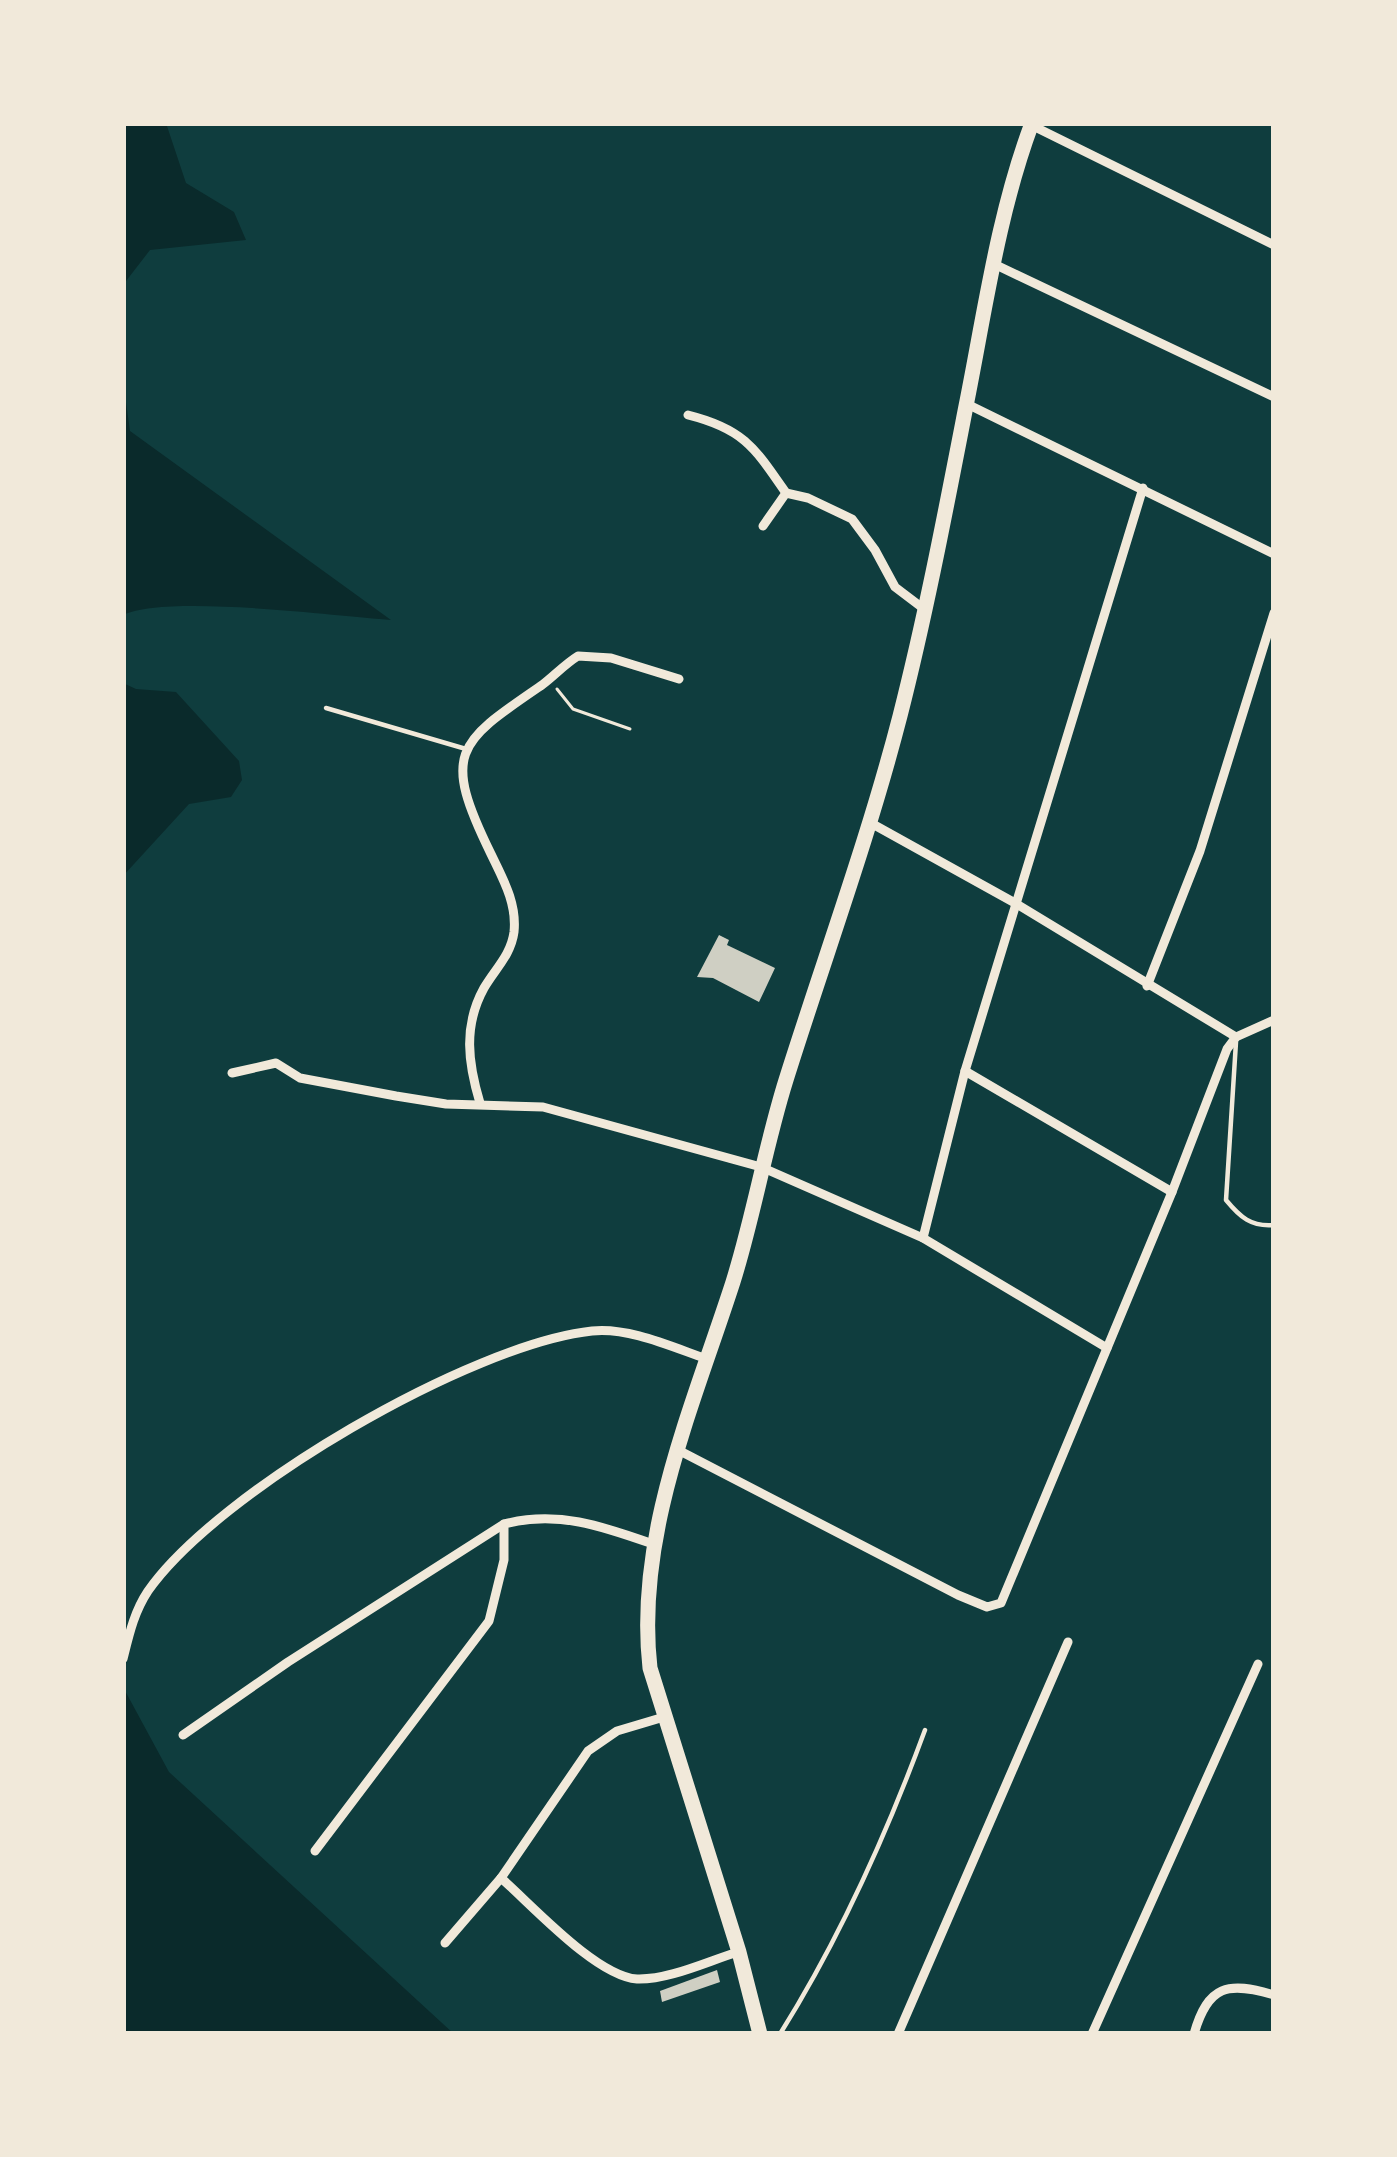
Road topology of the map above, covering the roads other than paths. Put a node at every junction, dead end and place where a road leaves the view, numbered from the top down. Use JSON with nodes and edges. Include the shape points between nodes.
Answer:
{"nodes":[{"id":1,"x":1031,"y":124,"type":"edge"},
{"id":2,"x":1274,"y":244,"type":"edge"},
{"id":3,"x":994,"y":264,"type":"junction"},
{"id":4,"x":1274,"y":397,"type":"edge"},
{"id":5,"x":967,"y":404,"type":"junction"},
{"id":6,"x":688,"y":416,"type":"dead end"},
{"id":7,"x":1143,"y":488,"type":"junction"},
{"id":8,"x":786,"y":494,"type":"junction"},
{"id":9,"x":763,"y":526,"type":"dead end"},
{"id":10,"x":1274,"y":554,"type":"edge"},
{"id":11,"x":924,"y":609,"type":"junction"},
{"id":12,"x":1274,"y":613,"type":"edge"},
{"id":13,"x":679,"y":679,"type":"dead end"},
{"id":14,"x":326,"y":708,"type":"dead end"},
{"id":15,"x":466,"y":749,"type":"junction"},
{"id":16,"x":869,"y":822,"type":"junction"},
{"id":17,"x":1016,"y":903,"type":"junction"},
{"id":18,"x":1147,"y":986,"type":"junction"},
{"id":19,"x":1274,"y":1020,"type":"edge"},
{"id":20,"x":1236,"y":1037,"type":"junction"},
{"id":21,"x":965,"y":1071,"type":"junction"},
{"id":22,"x":232,"y":1073,"type":"dead end"},
{"id":23,"x":480,"y":1103,"type":"junction"},
{"id":24,"x":761,"y":1167,"type":"junction"},
{"id":25,"x":1172,"y":1192,"type":"junction"},
{"id":26,"x":1274,"y":1226,"type":"edge"},
{"id":27,"x":922,"y":1238,"type":"junction"},
{"id":28,"x":1107,"y":1348,"type":"junction"},
{"id":29,"x":706,"y":1359,"type":"junction"},
{"id":30,"x":680,"y":1451,"type":"junction"},
{"id":31,"x":504,"y":1524,"type":"junction"},
{"id":32,"x":653,"y":1544,"type":"junction"},
{"id":33,"x":1068,"y":1642,"type":"dead end"},
{"id":34,"x":123,"y":1659,"type":"edge"},
{"id":35,"x":1258,"y":1664,"type":"dead end"},
{"id":36,"x":664,"y":1718,"type":"junction"},
{"id":37,"x":925,"y":1730,"type":"dead end"},
{"id":38,"x":183,"y":1735,"type":"dead end"},
{"id":39,"x":315,"y":1851,"type":"dead end"},
{"id":40,"x":501,"y":1878,"type":"junction"},
{"id":41,"x":445,"y":1943,"type":"dead end"},
{"id":42,"x":740,"y":1952,"type":"junction"},
{"id":43,"x":1274,"y":1995,"type":"edge"},
{"id":44,"x":760,"y":2034,"type":"edge"},
{"id":45,"x":780,"y":2034,"type":"edge"},
{"id":46,"x":898,"y":2034,"type":"edge"},
{"id":47,"x":1092,"y":2034,"type":"edge"},
{"id":48,"x":1194,"y":2034,"type":"edge"}],
"edges":[{"from":1,"to":2,"type":"street"},
{"from":1,"to":3,"type":"main road"},
{"from":3,"to":4,"type":"street"},
{"from":3,"to":5,"type":"main road"},
{"from":5,"to":7,"type":"street"},
{"from":5,"to":11,"type":"main road"},
{"from":6,"to":8,"type":"street","via":[[744,436]]},
{"from":7,"to":10,"type":"street"},
{"from":7,"to":17,"type":"street"},
{"from":8,"to":9,"type":"street"},
{"from":8,"to":11,"type":"street","via":[[852,519],[895,587]]},
{"from":11,"to":16,"type":"main road"},
{"from":12,"to":18,"type":"street","via":[[1200,851]]},
{"from":13,"to":15,"type":"street","via":[[583,654],[480,728]]},
{"from":14,"to":15,"type":"lane"},
{"from":15,"to":23,"type":"street","via":[[465,790],[514,917],[508,952],[479,998],[469,1036]]},
{"from":16,"to":17,"type":"street"},
{"from":16,"to":24,"type":"main road"},
{"from":17,"to":18,"type":"street"},
{"from":17,"to":21,"type":"street"},
{"from":18,"to":20,"type":"street"},
{"from":19,"to":20,"type":"street"},
{"from":20,"to":25,"type":"street"},
{"from":20,"to":26,"type":"lane","via":[[1226,1200],[1239,1216]]},
{"from":21,"to":25,"type":"street"},
{"from":21,"to":27,"type":"street"},
{"from":22,"to":23,"type":"street","via":[[276,1063],[300,1078]]},
{"from":23,"to":24,"type":"street","via":[[543,1107]]},
{"from":24,"to":27,"type":"street"},
{"from":24,"to":29,"type":"main road"},
{"from":25,"to":28,"type":"street"},
{"from":27,"to":28,"type":"street"},
{"from":28,"to":30,"type":"street","via":[[1007,1593],[994,1606],[958,1595]]},
{"from":29,"to":30,"type":"main road"},
{"from":29,"to":34,"type":"street","via":[[616,1331],[554,1337],[381,1410],[184,1549],[144,1596]]},
{"from":30,"to":32,"type":"main road"},
{"from":31,"to":32,"type":"street","via":[[561,1517]]},
{"from":31,"to":38,"type":"street"},
{"from":31,"to":39,"type":"street","via":[[501,1584],[489,1621]]},
{"from":32,"to":36,"type":"main road","via":[[644,1623]]},
{"from":33,"to":46,"type":"street"},
{"from":35,"to":47,"type":"street"},
{"from":36,"to":40,"type":"street","via":[[596,1743]]},
{"from":36,"to":42,"type":"main road"},
{"from":37,"to":45,"type":"lane","via":[[884,1838]]},
{"from":40,"to":41,"type":"street"},
{"from":40,"to":42,"type":"street","via":[[625,1977]]},
{"from":42,"to":44,"type":"main road"},
{"from":43,"to":48,"type":"street","via":[[1224,1988],[1205,2004]]}]}
